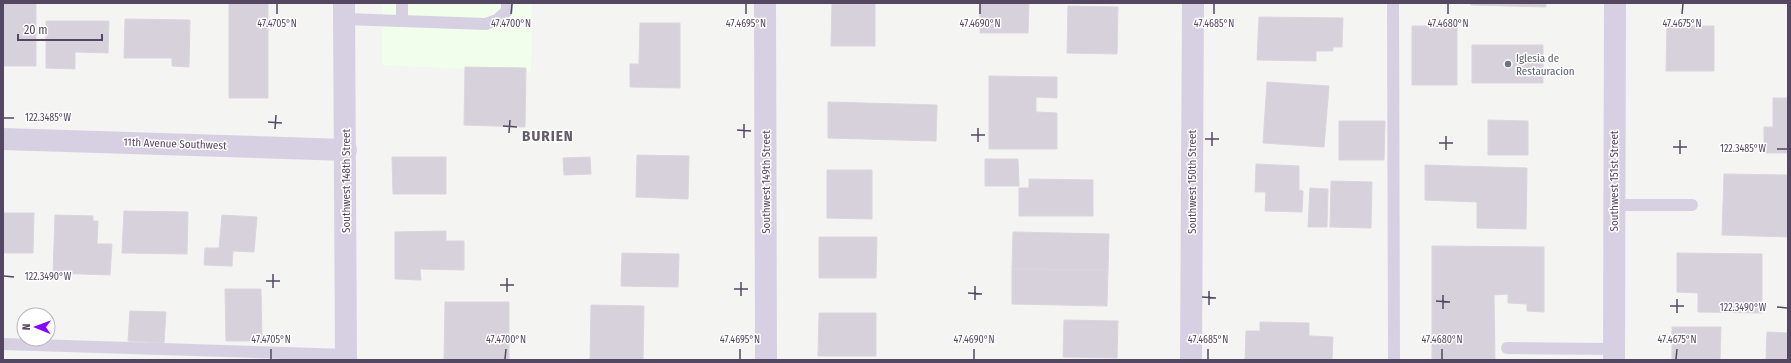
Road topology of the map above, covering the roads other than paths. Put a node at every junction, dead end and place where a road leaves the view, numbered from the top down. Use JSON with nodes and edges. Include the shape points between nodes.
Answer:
{"nodes":[{"id":1,"x":402,"y":3,"type":"edge"},
{"id":2,"x":508,"y":3,"type":"edge"},
{"id":3,"x":765,"y":3,"type":"edge"},
{"id":4,"x":1193,"y":3,"type":"edge"},
{"id":5,"x":1393,"y":3,"type":"edge"},
{"id":6,"x":1614,"y":3,"type":"edge"},
{"id":7,"x":345,"y":11,"type":"edge"},
{"id":8,"x":402,"y":21,"type":"junction"},
{"id":9,"x":3,"y":139,"type":"edge"},
{"id":10,"x":346,"y":150,"type":"junction"},
{"id":11,"x":1614,"y":204,"type":"junction"},
{"id":12,"x":1692,"y":205,"type":"dead end"},
{"id":13,"x":3,"y":344,"type":"edge"},
{"id":14,"x":1507,"y":348,"type":"dead end"},
{"id":15,"x":1614,"y":354,"type":"edge"},
{"id":16,"x":346,"y":357,"type":"edge"},
{"id":17,"x":766,"y":360,"type":"edge"},
{"id":18,"x":1191,"y":360,"type":"edge"},
{"id":19,"x":1394,"y":360,"type":"edge"}],
"edges":[{"from":1,"to":8,"type":"lane"},
{"from":2,"to":8,"type":"lane","via":[[507,11],[497,20],[486,24]]},
{"from":3,"to":17,"type":"street","name":"Southwest 149th Street"},
{"from":4,"to":18,"type":"street","name":"Southwest 150th Street"},
{"from":5,"to":19,"type":"lane"},
{"from":6,"to":11,"type":"street","name":"Southwest 151st Street"},
{"from":7,"to":8,"type":"lane"},
{"from":7,"to":10,"type":"street","name":"Southwest 148th Street"},
{"from":9,"to":10,"type":"street","name":"11th Avenue Southwest"},
{"from":10,"to":16,"type":"street","name":"Southwest 148th Street"},
{"from":11,"to":12,"type":"lane"},
{"from":11,"to":15,"type":"street","name":"Southwest 151st Street"},
{"from":13,"to":16,"type":"lane"},
{"from":14,"to":15,"type":"lane"}]}
